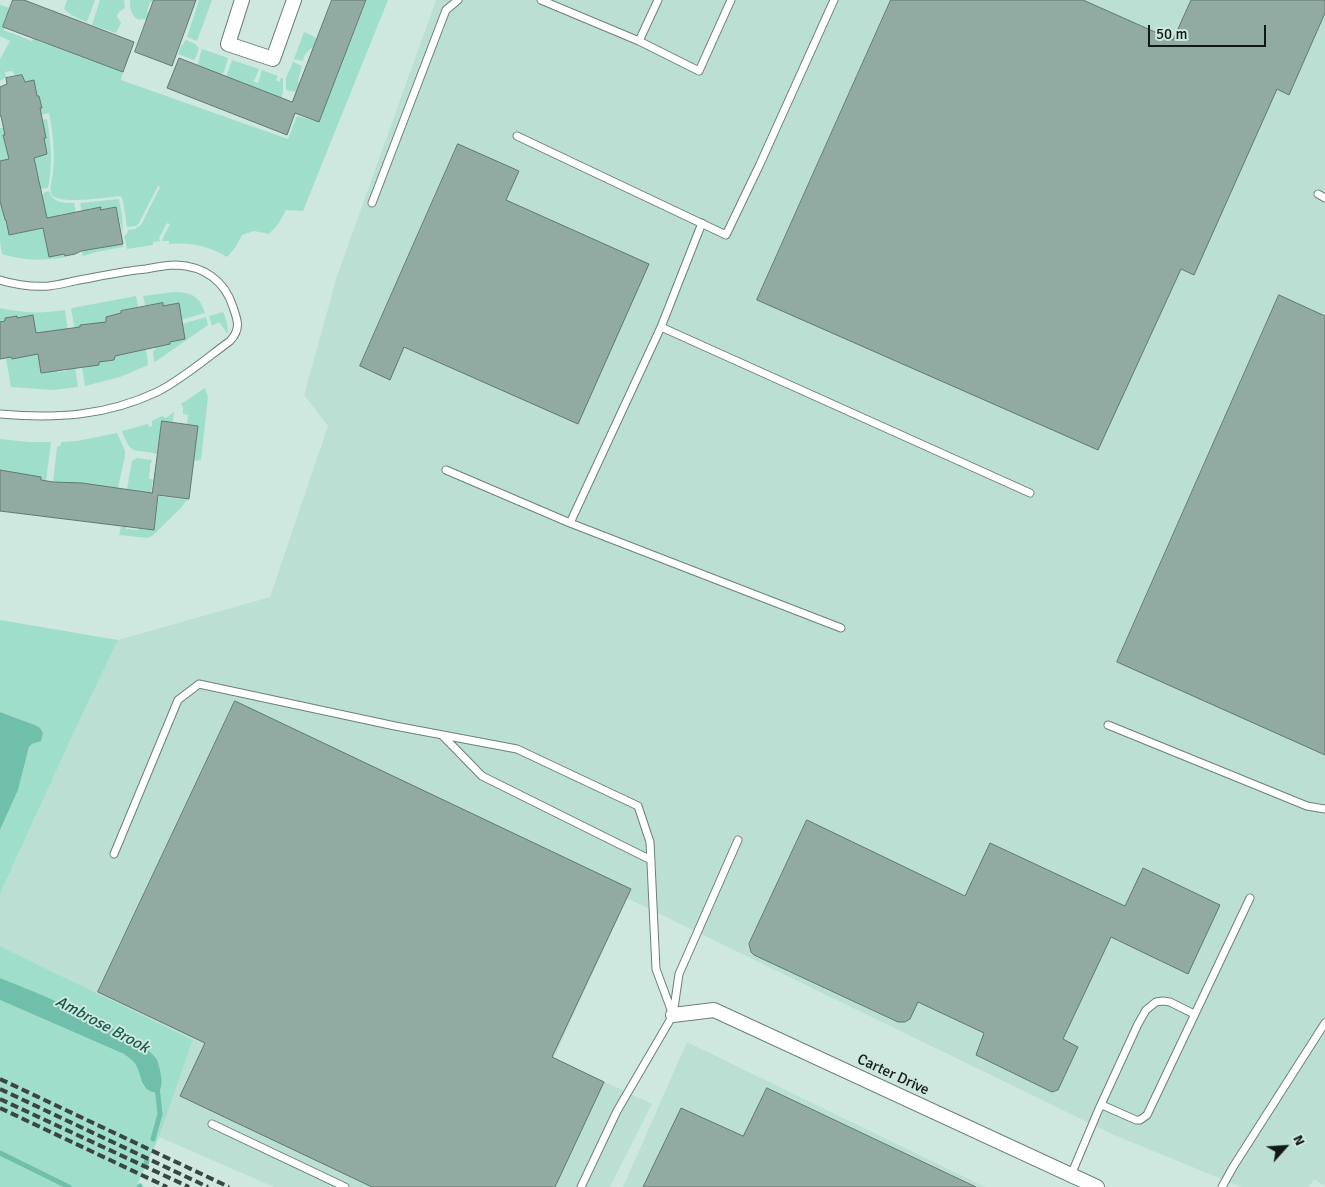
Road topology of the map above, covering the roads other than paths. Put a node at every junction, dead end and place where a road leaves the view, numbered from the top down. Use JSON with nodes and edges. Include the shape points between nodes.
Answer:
{"nodes":[{"id":1,"x":242,"y":0,"type":"edge"},
{"id":2,"x":294,"y":0,"type":"edge"},
{"id":3,"x":458,"y":0,"type":"edge"},
{"id":4,"x":542,"y":0,"type":"edge"},
{"id":5,"x":658,"y":0,"type":"edge"},
{"id":6,"x":731,"y":0,"type":"edge"},
{"id":7,"x":834,"y":0,"type":"edge"},
{"id":8,"x":639,"y":41,"type":"junction"},
{"id":9,"x":517,"y":136,"type":"dead end"},
{"id":10,"x":372,"y":203,"type":"dead end"},
{"id":11,"x":702,"y":223,"type":"junction"},
{"id":12,"x":0,"y":280,"type":"edge"},
{"id":13,"x":661,"y":327,"type":"junction"},
{"id":14,"x":0,"y":414,"type":"edge"},
{"id":15,"x":446,"y":470,"type":"dead end"},
{"id":16,"x":1030,"y":493,"type":"dead end"},
{"id":17,"x":570,"y":523,"type":"junction"},
{"id":18,"x":841,"y":628,"type":"dead end"},
{"id":19,"x":1108,"y":726,"type":"dead end"},
{"id":20,"x":442,"y":735,"type":"junction"},
{"id":21,"x":1325,"y":809,"type":"edge"},
{"id":22,"x":738,"y":840,"type":"dead end"},
{"id":23,"x":114,"y":854,"type":"dead end"},
{"id":24,"x":651,"y":860,"type":"junction"},
{"id":25,"x":1250,"y":898,"type":"dead end"},
{"id":26,"x":1194,"y":1014,"type":"junction"},
{"id":27,"x":672,"y":1015,"type":"junction"},
{"id":28,"x":1325,"y":1023,"type":"edge"},
{"id":29,"x":1102,"y":1104,"type":"junction"},
{"id":30,"x":212,"y":1124,"type":"dead end"},
{"id":31,"x":1071,"y":1175,"type":"junction"},
{"id":32,"x":345,"y":1187,"type":"edge"},
{"id":33,"x":581,"y":1187,"type":"edge"},
{"id":34,"x":1096,"y":1187,"type":"edge"},
{"id":35,"x":1222,"y":1187,"type":"edge"}],
"edges":[{"from":1,"to":2,"type":"street","via":[[228,44],[273,59]]},
{"from":3,"to":10,"type":"lane","via":[[446,10]]},
{"from":4,"to":8,"type":"lane"},
{"from":5,"to":8,"type":"lane"},
{"from":6,"to":8,"type":"lane","via":[[699,71]]},
{"from":7,"to":11,"type":"lane","via":[[726,235]]},
{"from":9,"to":11,"type":"lane"},
{"from":11,"to":13,"type":"lane"},
{"from":12,"to":14,"type":"lane","via":[[48,286],[123,272],[188,266],[213,276],[222,285],[230,297],[238,328],[230,342],[179,378],[158,391],[118,407],[60,416]]},
{"from":13,"to":16,"type":"lane"},
{"from":13,"to":17,"type":"lane"},
{"from":15,"to":17,"type":"lane"},
{"from":17,"to":18,"type":"lane"},
{"from":19,"to":21,"type":"lane","via":[[1307,806]]},
{"from":20,"to":23,"type":"lane","via":[[198,684],[178,700]]},
{"from":20,"to":24,"type":"lane","via":[[482,776]]},
{"from":20,"to":24,"type":"lane","via":[[517,749],[638,806],[650,842]]},
{"from":22,"to":27,"type":"lane","via":[[679,974]]},
{"from":24,"to":27,"type":"lane","via":[[656,969]]},
{"from":25,"to":26,"type":"lane"},
{"from":26,"to":29,"type":"lane","via":[[1163,1001],[1146,1010]]},
{"from":26,"to":29,"type":"lane","via":[[1144,1118],[1136,1120]]},
{"from":27,"to":31,"type":"street","name":"Carter Drive","via":[[714,1010]]},
{"from":27,"to":33,"type":"lane","via":[[617,1112]]},
{"from":28,"to":35,"type":"lane"},
{"from":29,"to":31,"type":"lane"},
{"from":30,"to":32,"type":"lane"},
{"from":31,"to":34,"type":"street","name":"Carter Drive"}]}
